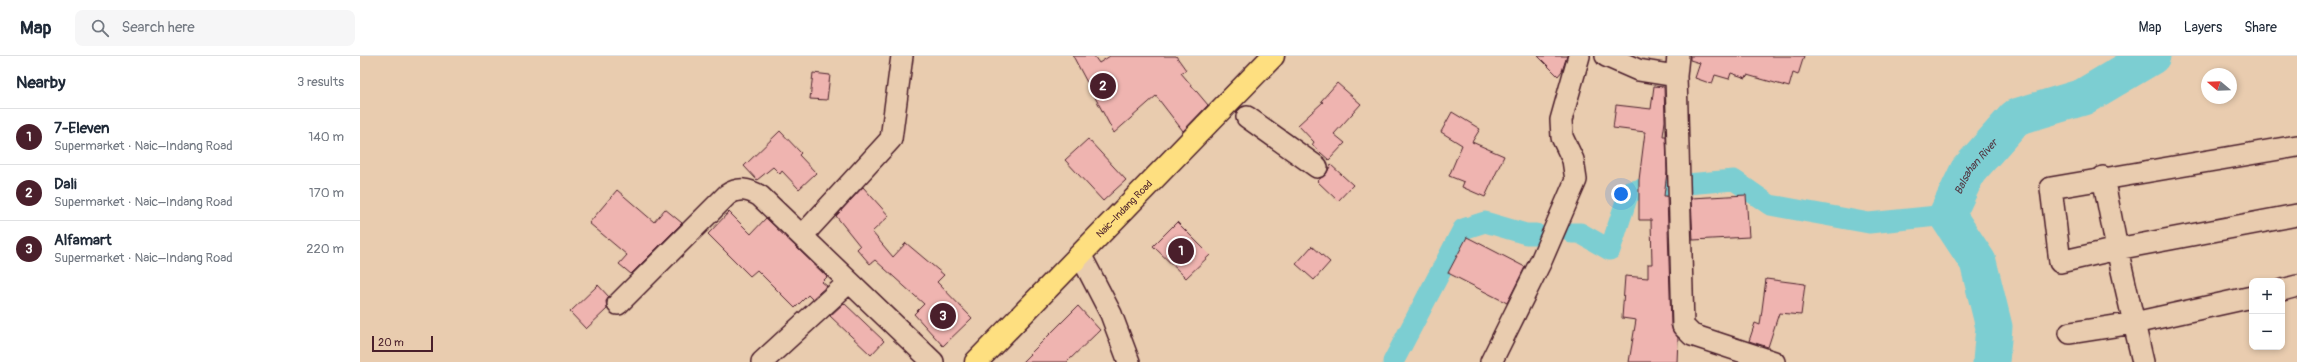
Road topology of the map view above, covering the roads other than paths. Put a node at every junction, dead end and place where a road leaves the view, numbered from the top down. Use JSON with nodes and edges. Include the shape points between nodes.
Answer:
{"nodes":[{"id":1,"x":902,"y":56,"type":"edge"},
{"id":2,"x":1273,"y":56,"type":"edge"},
{"id":3,"x":1579,"y":56,"type":"edge"},
{"id":4,"x":1606,"y":56,"type":"edge"},
{"id":5,"x":1677,"y":66,"type":"edge"},
{"id":6,"x":1239,"y":111,"type":"junction"},
{"id":7,"x":2297,"y":146,"type":"edge"},
{"id":8,"x":1317,"y":167,"type":"dead end"},
{"id":9,"x":2103,"y":177,"type":"junction"},
{"id":10,"x":2297,"y":215,"type":"edge"},
{"id":11,"x":802,"y":236,"type":"junction"},
{"id":12,"x":2116,"y":249,"type":"junction"},
{"id":13,"x":1082,"y":256,"type":"junction"},
{"id":14,"x":849,"y":282,"type":"junction"},
{"id":15,"x":2297,"y":286,"type":"edge"},
{"id":16,"x":2285,"y":289,"type":"edge"},
{"id":17,"x":2249,"y":298,"type":"edge"},
{"id":18,"x":618,"y":304,"type":"dead end"},
{"id":19,"x":2134,"y":323,"type":"junction"},
{"id":20,"x":2070,"y":333,"type":"dead end"},
{"id":21,"x":1751,"y":359,"type":"edge"},
{"id":22,"x":762,"y":362,"type":"edge"},
{"id":23,"x":934,"y":362,"type":"edge"},
{"id":24,"x":976,"y":362,"type":"edge"},
{"id":25,"x":1129,"y":362,"type":"edge"},
{"id":26,"x":1491,"y":362,"type":"edge"},
{"id":27,"x":1774,"y":362,"type":"edge"},
{"id":28,"x":2143,"y":362,"type":"edge"}],
"edges":[{"from":1,"to":11,"type":"street","via":[[892,139]]},
{"from":2,"to":6,"type":"main road","name":"Naic–Indang Road"},
{"from":3,"to":26,"type":"street","via":[[1561,120],[1562,137],[1573,160],[1576,180],[1541,261]]},
{"from":4,"to":5,"type":"street","via":[[1638,70]]},
{"from":5,"to":21,"type":"street","via":[[1684,326],[1692,335]]},
{"from":6,"to":8,"type":"street"},
{"from":6,"to":13,"type":"main road","name":"Naic–Indang Road"},
{"from":7,"to":9,"type":"street"},
{"from":9,"to":12,"type":"street"},
{"from":9,"to":12,"type":"street","via":[[2050,188],[2060,262]]},
{"from":10,"to":12,"type":"street"},
{"from":11,"to":14,"type":"street"},
{"from":11,"to":18,"type":"street","via":[[751,190],[734,191],[727,195]]},
{"from":12,"to":19,"type":"street"},
{"from":13,"to":24,"type":"main road","name":"Naic–Indang Road"},
{"from":13,"to":25,"type":"street","via":[[1111,314]]},
{"from":14,"to":22,"type":"street"},
{"from":14,"to":23,"type":"street"},
{"from":15,"to":16,"type":"street"},
{"from":17,"to":19,"type":"street"},
{"from":19,"to":20,"type":"street"},
{"from":19,"to":28,"type":"street"},
{"from":21,"to":27,"type":"street"}]}
